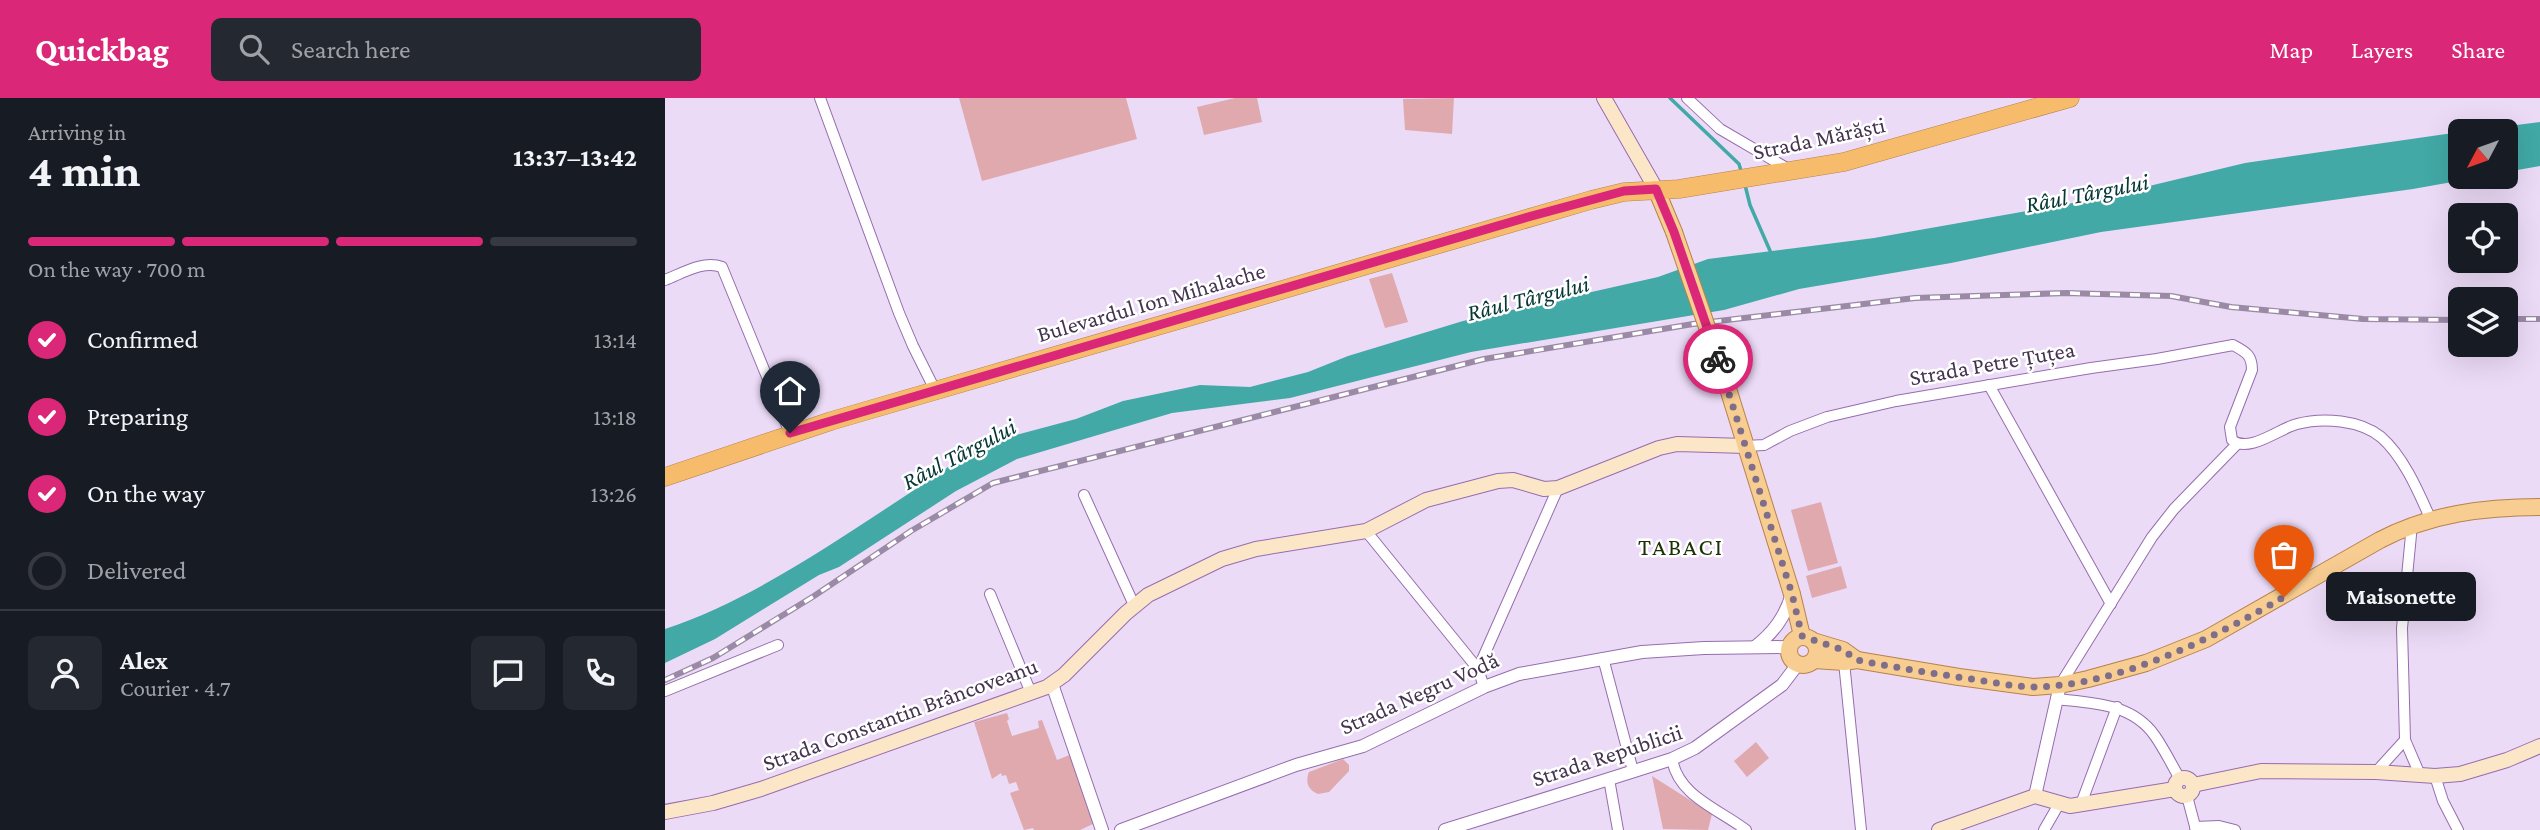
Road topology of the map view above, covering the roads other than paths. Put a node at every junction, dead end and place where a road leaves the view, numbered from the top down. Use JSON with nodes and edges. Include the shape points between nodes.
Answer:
{"nodes":[{"id":1,"x":820,"y":98,"type":"edge"},
{"id":2,"x":1604,"y":98,"type":"edge"},
{"id":3,"x":1687,"y":98,"type":"edge"},
{"id":4,"x":2070,"y":98,"type":"edge"},
{"id":5,"x":2036,"y":103,"type":"edge"},
{"id":6,"x":1792,"y":171,"type":"junction"},
{"id":7,"x":1656,"y":189,"type":"junction"},
{"id":8,"x":666,"y":276,"type":"edge"},
{"id":9,"x":1989,"y":386,"type":"junction"},
{"id":10,"x":935,"y":390,"type":"junction"},
{"id":11,"x":790,"y":433,"type":"junction"},
{"id":12,"x":2234,"y":441,"type":"junction"},
{"id":13,"x":1746,"y":446,"type":"junction"},
{"id":14,"x":665,"y":477,"type":"edge"},
{"id":15,"x":1558,"y":488,"type":"junction"},
{"id":16,"x":1084,"y":495,"type":"dead end"},
{"id":17,"x":2540,"y":507,"type":"edge"},
{"id":18,"x":2431,"y":520,"type":"junction"},
{"id":19,"x":2409,"y":527,"type":"junction"},
{"id":20,"x":1366,"y":531,"type":"junction"},
{"id":21,"x":990,"y":594,"type":"dead end"},
{"id":22,"x":1792,"y":594,"type":"junction"},
{"id":23,"x":2111,"y":604,"type":"junction"},
{"id":24,"x":1135,"y":605,"type":"junction"},
{"id":25,"x":1801,"y":641,"type":"junction"},
{"id":26,"x":778,"y":645,"type":"dead end"},
{"id":27,"x":1755,"y":647,"type":"junction"},
{"id":28,"x":1603,"y":658,"type":"junction"},
{"id":29,"x":1850,"y":661,"type":"junction"},
{"id":30,"x":1806,"y":662,"type":"junction"},
{"id":31,"x":1478,"y":669,"type":"junction"},
{"id":32,"x":1052,"y":684,"type":"junction"},
{"id":33,"x":1483,"y":687,"type":"junction"},
{"id":34,"x":665,"y":691,"type":"edge"},
{"id":35,"x":1031,"y":692,"type":"junction"},
{"id":36,"x":2058,"y":692,"type":"junction"},
{"id":37,"x":2117,"y":707,"type":"junction"},
{"id":38,"x":2405,"y":740,"type":"junction"},
{"id":39,"x":2540,"y":746,"type":"edge"},
{"id":40,"x":1672,"y":758,"type":"junction"},
{"id":41,"x":1633,"y":771,"type":"junction"},
{"id":42,"x":2376,"y":772,"type":"junction"},
{"id":43,"x":2428,"y":775,"type":"junction"},
{"id":44,"x":1609,"y":779,"type":"junction"},
{"id":45,"x":2184,"y":787,"type":"junction"},
{"id":46,"x":2035,"y":796,"type":"junction"},
{"id":47,"x":2059,"y":804,"type":"junction"},
{"id":48,"x":2081,"y":804,"type":"junction"},
{"id":49,"x":665,"y":812,"type":"edge"},
{"id":50,"x":2196,"y":828,"type":"edge"},
{"id":51,"x":1102,"y":830,"type":"edge"},
{"id":52,"x":1121,"y":830,"type":"edge"},
{"id":53,"x":1445,"y":830,"type":"edge"},
{"id":54,"x":1618,"y":830,"type":"edge"},
{"id":55,"x":1746,"y":830,"type":"edge"},
{"id":56,"x":1861,"y":830,"type":"edge"},
{"id":57,"x":1939,"y":830,"type":"edge"},
{"id":58,"x":2044,"y":830,"type":"edge"},
{"id":59,"x":2235,"y":830,"type":"edge"},
{"id":60,"x":2458,"y":830,"type":"edge"}],
"edges":[{"from":1,"to":10,"type":"street","via":[[899,313]]},
{"from":2,"to":7,"type":"main road"},
{"from":3,"to":6,"type":"street","via":[[1720,129]]},
{"from":4,"to":5,"type":"highway","name":"Strada Mărăști"},
{"from":5,"to":6,"type":"highway","name":"Strada Mărăști","via":[[1864,157]]},
{"from":6,"to":7,"type":"highway","name":"Strada Mărăști"},
{"from":7,"to":10,"type":"highway","name":"Bulevardul Ion Mihalache","via":[[1624,191],[1528,217]]},
{"from":7,"to":13,"type":"main road","bridge":true},
{"from":8,"to":11,"type":"street","via":[[712,264],[722,267]]},
{"from":9,"to":12,"type":"street","name":"Strada Petre Țuțea","via":[[2233,345],[2249,353],[2252,370],[2230,427]]},
{"from":9,"to":13,"type":"street","name":"Strada Petre Țuțea","via":[[1827,417],[1764,445]]},
{"from":9,"to":23,"type":"street"},
{"from":10,"to":11,"type":"highway","name":"Bulevardul Ion Mihalache"},
{"from":11,"to":14,"type":"highway","name":"Bulevardul Ion Mihalache"},
{"from":12,"to":18,"type":"street","via":[[2258,441],[2312,421],[2373,431],[2396,455]]},
{"from":12,"to":23,"type":"street","via":[[2152,537]]},
{"from":13,"to":15,"type":"main road","via":[[1677,444],[1659,448]]},
{"from":13,"to":22,"type":"main road"},
{"from":15,"to":20,"type":"main road","name":"Strada Constantin Brâncoveanu","via":[[1498,481],[1426,500]]},
{"from":15,"to":31,"type":"street"},
{"from":16,"to":24,"type":"street"},
{"from":17,"to":18,"type":"main road","name":"Strada Negru Vodă","via":[[2482,509]]},
{"from":18,"to":19,"type":"main road","name":"Strada Negru Vodă"},
{"from":19,"to":36,"type":"main road","name":"Strada Negru Vodă","via":[[2206,639]]},
{"from":19,"to":38,"type":"street","via":[[2402,628]]},
{"from":20,"to":24,"type":"main road","name":"Strada Constantin Brâncoveanu","via":[[1243,551],[1163,586]]},
{"from":20,"to":31,"type":"street"},
{"from":21,"to":35,"type":"street"},
{"from":22,"to":25,"type":"main road"},
{"from":22,"to":27,"type":"street","via":[[1779,626]]},
{"from":23,"to":36,"type":"street"},
{"from":24,"to":32,"type":"main road","name":"Strada Constantin Brâncoveanu"},
{"from":25,"to":27,"type":"street","name":"Strada Negru Vodă"},
{"from":25,"to":29,"type":"main road","name":"Strada Negru Vodă","via":[[1843,650]]},
{"from":25,"to":30,"type":"main road","via":[[1817,648]]},
{"from":25,"to":30,"type":"main road","via":[[1789,656]]},
{"from":26,"to":34,"type":"street"},
{"from":27,"to":28,"type":"street","name":"Strada Negru Vodă","via":[[1672,649]]},
{"from":28,"to":33,"type":"street","name":"Strada Negru Vodă","via":[[1536,670]]},
{"from":28,"to":41,"type":"street"},
{"from":29,"to":30,"type":"main road","name":"Strada Negru Vodă"},
{"from":29,"to":36,"type":"main road","name":"Strada Negru Vodă"},
{"from":29,"to":56,"type":"street"},
{"from":30,"to":40,"type":"street","name":"Strada Republicii","via":[[1713,738]]},
{"from":31,"to":33,"type":"street"},
{"from":32,"to":35,"type":"main road","name":"Strada Constantin Brâncoveanu"},
{"from":32,"to":51,"type":"street"},
{"from":33,"to":52,"type":"street","name":"Strada Negru Vodă","via":[[1363,746],[1296,765]]},
{"from":35,"to":49,"type":"main road","name":"Strada Constantin Brâncoveanu","via":[[761,789]]},
{"from":36,"to":37,"type":"street"},
{"from":36,"to":46,"type":"street"},
{"from":37,"to":45,"type":"street","via":[[2155,735]]},
{"from":37,"to":48,"type":"street"},
{"from":38,"to":42,"type":"street"},
{"from":38,"to":43,"type":"street"},
{"from":39,"to":43,"type":"main road","via":[[2460,774]]},
{"from":40,"to":41,"type":"street","name":"Strada Republicii"},
{"from":40,"to":55,"type":"street","via":[[1686,788]]},
{"from":41,"to":44,"type":"street","name":"Strada Republicii"},
{"from":42,"to":43,"type":"main road"},
{"from":42,"to":45,"type":"main road","via":[[2261,771]]},
{"from":43,"to":60,"type":"street"},
{"from":44,"to":53,"type":"street","name":"Strada Republicii"},
{"from":44,"to":54,"type":"street"},
{"from":45,"to":48,"type":"main road"},
{"from":45,"to":50,"type":"street"},
{"from":46,"to":47,"type":"main road"},
{"from":46,"to":57,"type":"main road"},
{"from":47,"to":48,"type":"main road"},
{"from":47,"to":58,"type":"street"},
{"from":50,"to":59,"type":"street"}]}
